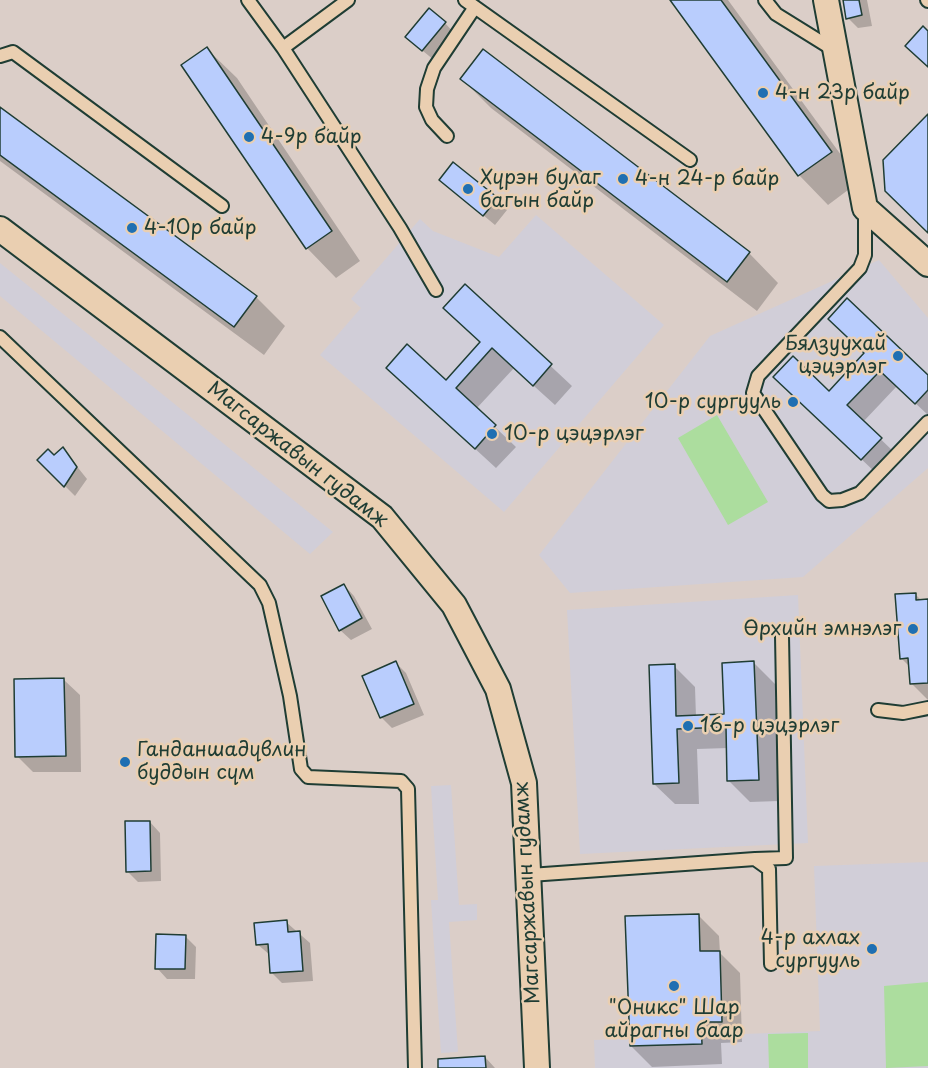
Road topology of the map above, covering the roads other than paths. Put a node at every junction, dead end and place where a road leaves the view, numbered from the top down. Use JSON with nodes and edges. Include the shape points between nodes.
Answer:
{"nodes":[{"id":1,"x":249,"y":0,"type":"edge"},
{"id":2,"x":348,"y":0,"type":"edge"},
{"id":3,"x":765,"y":0,"type":"edge"},
{"id":4,"x":826,"y":0,"type":"edge"},
{"id":5,"x":470,"y":3,"type":"edge"},
{"id":6,"x":283,"y":48,"type":"junction"},
{"id":7,"x":835,"y":51,"type":"junction"},
{"id":8,"x":0,"y":56,"type":"edge"},
{"id":9,"x":447,"y":136,"type":"dead end"},
{"id":10,"x":690,"y":160,"type":"dead end"},
{"id":11,"x":222,"y":206,"type":"dead end"},
{"id":12,"x":865,"y":208,"type":"junction"},
{"id":13,"x":0,"y":229,"type":"edge"},
{"id":14,"x":928,"y":264,"type":"edge"},
{"id":15,"x":436,"y":290,"type":"dead end"},
{"id":16,"x":0,"y":337,"type":"edge"},
{"id":17,"x":928,"y":422,"type":"edge"},
{"id":18,"x":782,"y":636,"type":"dead end"},
{"id":19,"x":928,"y":708,"type":"edge"},
{"id":20,"x":878,"y":710,"type":"dead end"},
{"id":21,"x":755,"y":859,"type":"junction"},
{"id":22,"x":530,"y":875,"type":"junction"},
{"id":23,"x":771,"y":964,"type":"dead end"},
{"id":24,"x":416,"y":1068,"type":"edge"},
{"id":25,"x":537,"y":1068,"type":"edge"}],
"edges":[{"from":1,"to":6,"type":"lane"},
{"from":2,"to":6,"type":"lane"},
{"from":3,"to":7,"type":"lane","via":[[776,14]]},
{"from":4,"to":7,"type":"street"},
{"from":5,"to":9,"type":"lane","via":[[427,89],[426,107]]},
{"from":5,"to":10,"type":"lane"},
{"from":6,"to":15,"type":"lane"},
{"from":7,"to":12,"type":"street"},
{"from":8,"to":11,"type":"lane","via":[[13,52]]},
{"from":12,"to":14,"type":"street"},
{"from":12,"to":17,"type":"lane","via":[[865,255],[860,268],[758,376],[753,393],[829,501],[860,493]]},
{"from":13,"to":22,"type":"street","name":"Магсаржавын гудамж","via":[[382,517],[454,605],[498,689],[524,783]]},
{"from":16,"to":24,"type":"lane","via":[[260,585],[269,603],[290,696],[301,769],[308,777],[401,781],[408,789]]},
{"from":18,"to":21,"type":"lane","via":[[786,858]]},
{"from":19,"to":20,"type":"lane","via":[[903,713]]},
{"from":21,"to":22,"type":"lane"},
{"from":21,"to":23,"type":"lane","via":[[769,868]]},
{"from":22,"to":25,"type":"street","name":"Магсаржавын гудамж"}]}
